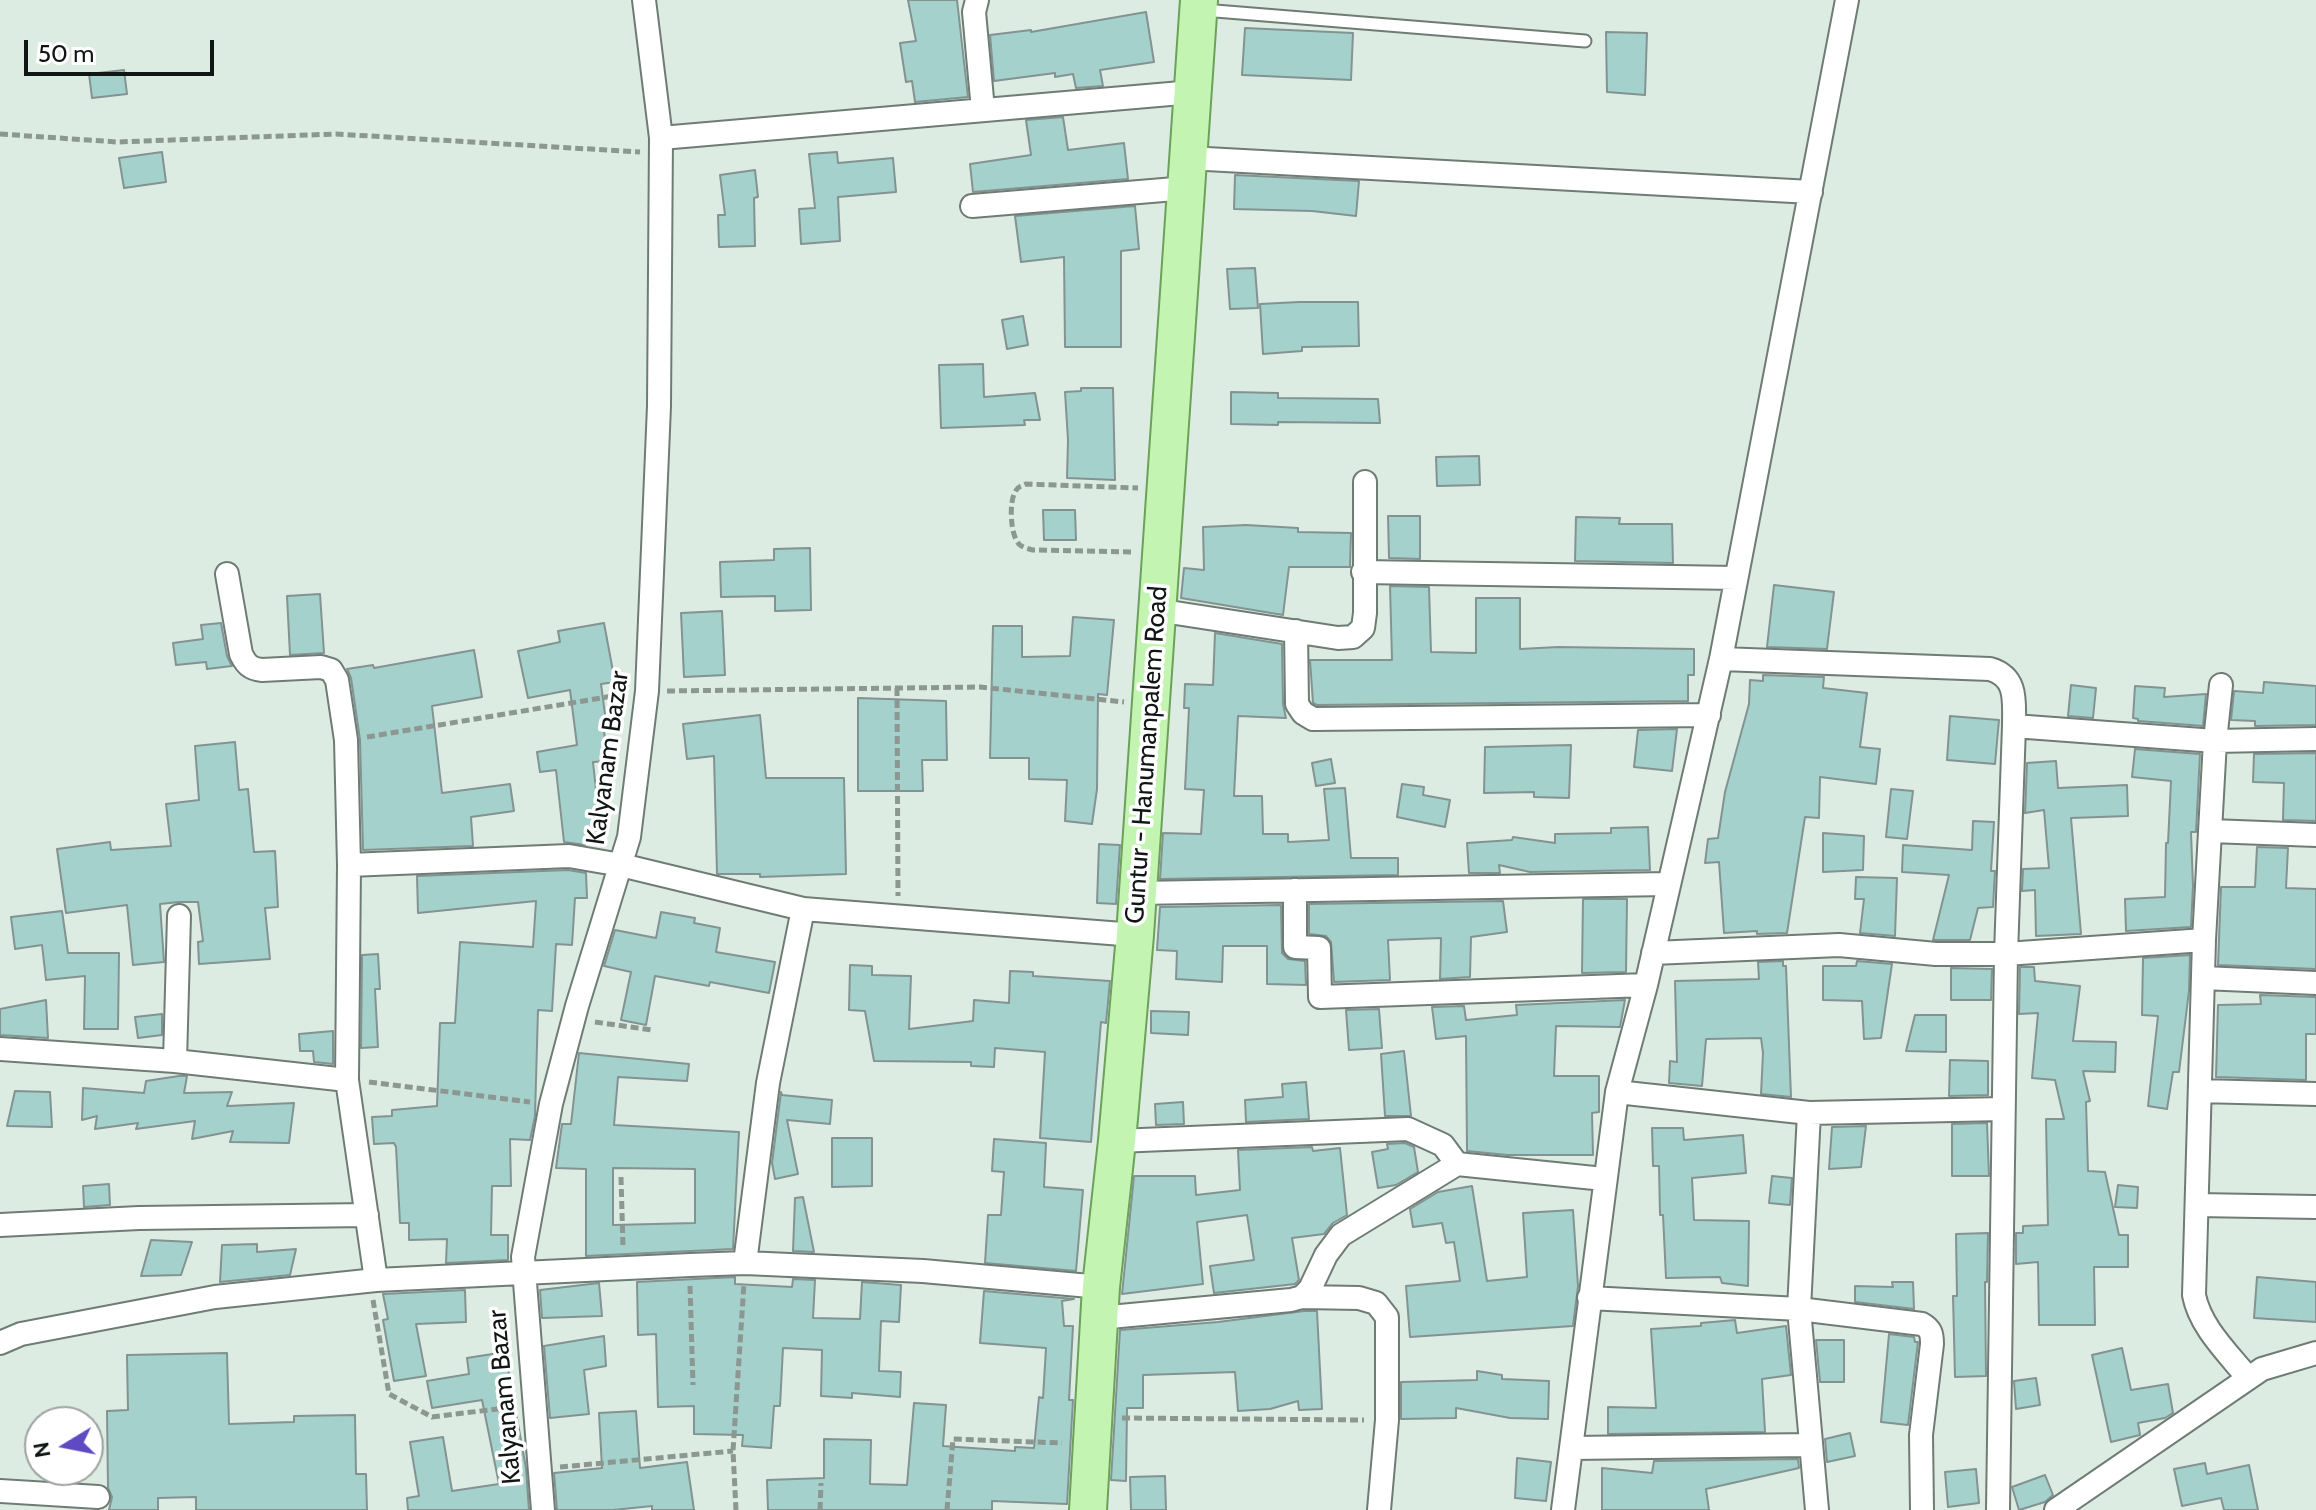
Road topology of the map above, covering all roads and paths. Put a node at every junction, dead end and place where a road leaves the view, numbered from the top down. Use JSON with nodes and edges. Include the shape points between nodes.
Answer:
{"nodes":[{"id":1,"x":644,"y":0,"type":"edge"},
{"id":2,"x":977,"y":0,"type":"edge"},
{"id":3,"x":1847,"y":0,"type":"edge"},
{"id":4,"x":1199,"y":5,"type":"edge"},
{"id":5,"x":1585,"y":41,"type":"dead end"},
{"id":6,"x":1193,"y":92,"type":"junction"},
{"id":7,"x":983,"y":110,"type":"junction"},
{"id":8,"x":0,"y":134,"type":"edge"},
{"id":9,"x":661,"y":146,"type":"junction"},
{"id":10,"x":1188,"y":173,"type":"junction"},
{"id":11,"x":1811,"y":192,"type":"junction"},
{"id":12,"x":972,"y":206,"type":"dead end"},
{"id":13,"x":1365,"y":482,"type":"dead end"},
{"id":14,"x":1165,"y":489,"type":"junction"},
{"id":15,"x":1160,"y":553,"type":"junction"},
{"id":16,"x":1363,"y":572,"type":"junction"},
{"id":17,"x":227,"y":574,"type":"dead end"},
{"id":18,"x":1736,"y":578,"type":"junction"},
{"id":19,"x":1156,"y":610,"type":"junction"},
{"id":20,"x":1296,"y":631,"type":"junction"},
{"id":21,"x":1721,"y":659,"type":"junction"},
{"id":22,"x":2221,"y":685,"type":"dead end"},
{"id":23,"x":897,"y":688,"type":"junction"},
{"id":24,"x":647,"y":691,"type":"junction"},
{"id":25,"x":1150,"y":705,"type":"junction"},
{"id":26,"x":1709,"y":715,"type":"junction"},
{"id":27,"x":2014,"y":726,"type":"junction"},
{"id":28,"x":2316,"y":739,"type":"edge"},
{"id":29,"x":346,"y":740,"type":"junction"},
{"id":30,"x":2215,"y":741,"type":"junction"},
{"id":31,"x":2211,"y":831,"type":"junction"},
{"id":32,"x":2316,"y":835,"type":"edge"},
{"id":33,"x":349,"y":865,"type":"junction"},
{"id":34,"x":621,"y":865,"type":"junction"},
{"id":35,"x":1667,"y":884,"type":"junction"},
{"id":36,"x":1295,"y":890,"type":"junction"},
{"id":37,"x":1137,"y":893,"type":"junction"},
{"id":38,"x":803,"y":909,"type":"junction"},
{"id":39,"x":179,"y":916,"type":"dead end"},
{"id":40,"x":898,"y":917,"type":"junction"},
{"id":41,"x":1135,"y":935,"type":"junction"},
{"id":42,"x":2204,"y":940,"type":"junction"},
{"id":43,"x":1653,"y":953,"type":"junction"},
{"id":44,"x":2006,"y":954,"type":"junction"},
{"id":45,"x":2203,"y":978,"type":"junction"},
{"id":46,"x":2316,"y":983,"type":"edge"},
{"id":47,"x":1646,"y":985,"type":"junction"},
{"id":48,"x":574,"y":1019,"type":"junction"},
{"id":49,"x":652,"y":1030,"type":"dead end"},
{"id":50,"x":0,"y":1049,"type":"edge"},
{"id":51,"x":175,"y":1061,"type":"junction"},
{"id":52,"x":347,"y":1080,"type":"junction"},
{"id":53,"x":2200,"y":1091,"type":"junction"},
{"id":54,"x":1617,"y":1092,"type":"junction"},
{"id":55,"x":2316,"y":1094,"type":"edge"},
{"id":56,"x":551,"y":1104,"type":"junction"},
{"id":57,"x":2003,"y":1109,"type":"junction"},
{"id":58,"x":1809,"y":1113,"type":"junction"},
{"id":59,"x":1117,"y":1141,"type":"junction"},
{"id":60,"x":1457,"y":1164,"type":"junction"},
{"id":61,"x":621,"y":1177,"type":"dead end"},
{"id":62,"x":1604,"y":1179,"type":"junction"},
{"id":63,"x":2197,"y":1205,"type":"junction"},
{"id":64,"x":2316,"y":1207,"type":"edge"},
{"id":65,"x":367,"y":1215,"type":"junction"},
{"id":66,"x":0,"y":1225,"type":"edge"},
{"id":67,"x":745,"y":1263,"type":"junction"},
{"id":68,"x":690,"y":1265,"type":"junction"},
{"id":69,"x":624,"y":1268,"type":"junction"},
{"id":70,"x":522,"y":1272,"type":"junction"},
{"id":71,"x":373,"y":1280,"type":"junction"},
{"id":72,"x":1302,"y":1297,"type":"junction"},
{"id":73,"x":1589,"y":1298,"type":"junction"},
{"id":74,"x":1100,"y":1302,"type":"junction"},
{"id":75,"x":1799,"y":1309,"type":"junction"},
{"id":76,"x":0,"y":1343,"type":"edge"},
{"id":77,"x":2316,"y":1353,"type":"edge"},
{"id":78,"x":2248,"y":1378,"type":"junction"},
{"id":79,"x":693,"y":1385,"type":"dead end"},
{"id":80,"x":534,"y":1404,"type":"junction"},
{"id":81,"x":1387,"y":1420,"type":"junction"},
{"id":82,"x":1092,"y":1431,"type":"junction"},
{"id":83,"x":1809,"y":1445,"type":"junction"},
{"id":84,"x":1572,"y":1448,"type":"junction"},
{"id":85,"x":733,"y":1451,"type":"junction"},
{"id":86,"x":539,"y":1469,"type":"junction"},
{"id":87,"x":821,"y":1483,"type":"dead end"},
{"id":88,"x":0,"y":1491,"type":"edge"},
{"id":89,"x":98,"y":1497,"type":"dead end"},
{"id":90,"x":543,"y":1510,"type":"edge"},
{"id":91,"x":736,"y":1510,"type":"edge"},
{"id":92,"x":820,"y":1510,"type":"edge"},
{"id":93,"x":947,"y":1510,"type":"edge"},
{"id":94,"x":1088,"y":1510,"type":"edge"},
{"id":95,"x":1379,"y":1510,"type":"edge"},
{"id":96,"x":1563,"y":1510,"type":"edge"},
{"id":97,"x":1817,"y":1510,"type":"edge"},
{"id":98,"x":1922,"y":1510,"type":"edge"},
{"id":99,"x":1998,"y":1510,"type":"edge"},
{"id":100,"x":2056,"y":1510,"type":"edge"}],
"edges":[{"from":1,"to":9,"type":"street","name":"Kalyanam Bazar"},
{"from":2,"to":7,"type":"street"},
{"from":3,"to":11,"type":"street"},
{"from":4,"to":5,"type":"lane"},
{"from":4,"to":6,"type":"main road","name":"Guntur - Hanumanpalem Road"},
{"from":6,"to":7,"type":"street"},
{"from":6,"to":10,"type":"main road","name":"Guntur - Hanumanpalem Road"},
{"from":7,"to":9,"type":"street"},
{"from":8,"to":9,"type":"path","via":[[117,142],[336,134]]},
{"from":9,"to":24,"type":"street","name":"Kalyanam Bazar","via":[[659,406]]},
{"from":10,"to":11,"type":"street"},
{"from":10,"to":12,"type":"street"},
{"from":10,"to":14,"type":"main road","name":"Guntur - Hanumanpalem Road"},
{"from":11,"to":18,"type":"street"},
{"from":13,"to":16,"type":"street"},
{"from":14,"to":15,"type":"main road","name":"Guntur - Hanumanpalem Road"},
{"from":14,"to":15,"type":"path","via":[[1026,484],[1013,497],[1013,530],[1022,547]]},
{"from":15,"to":19,"type":"main road","name":"Guntur - Hanumanpalem Road"},
{"from":16,"to":18,"type":"street"},
{"from":16,"to":20,"type":"street","via":[[1363,628],[1353,637]]},
{"from":17,"to":29,"type":"street","via":[[245,663],[253,669],[331,670]]},
{"from":18,"to":21,"type":"street"},
{"from":19,"to":20,"type":"street"},
{"from":19,"to":25,"type":"main road","name":"Guntur - Hanumanpalem Road"},
{"from":20,"to":26,"type":"street","via":[[1297,704],[1313,719]]},
{"from":21,"to":26,"type":"street"},
{"from":21,"to":27,"type":"street","via":[[1990,669],[2001,672],[2013,689]]},
{"from":22,"to":30,"type":"street"},
{"from":23,"to":24,"type":"path"},
{"from":23,"to":25,"type":"path","via":[[980,687]]},
{"from":23,"to":40,"type":"path"},
{"from":24,"to":29,"type":"path"},
{"from":24,"to":34,"type":"street","name":"Kalyanam Bazar"},
{"from":25,"to":37,"type":"main road","name":"Guntur - Hanumanpalem Road"},
{"from":26,"to":35,"type":"street"},
{"from":27,"to":30,"type":"street"},
{"from":27,"to":44,"type":"street"},
{"from":28,"to":30,"type":"street"},
{"from":29,"to":33,"type":"street"},
{"from":30,"to":31,"type":"street"},
{"from":31,"to":32,"type":"street"},
{"from":31,"to":42,"type":"street"},
{"from":33,"to":34,"type":"street","via":[[555,856]]},
{"from":33,"to":52,"type":"street"},
{"from":34,"to":38,"type":"street"},
{"from":34,"to":48,"type":"street","name":"Kalyanam Bazar"},
{"from":35,"to":36,"type":"street"},
{"from":35,"to":43,"type":"street"},
{"from":36,"to":37,"type":"street"},
{"from":36,"to":47,"type":"street","via":[[1295,947],[1319,948],[1320,997]]},
{"from":37,"to":41,"type":"main road","name":"Guntur - Hanumanpalem Road"},
{"from":38,"to":40,"type":"street"},
{"from":38,"to":67,"type":"street","via":[[768,1083]]},
{"from":39,"to":51,"type":"street"},
{"from":40,"to":41,"type":"street"},
{"from":41,"to":59,"type":"main road","name":"Guntur - Hanumanpalem Road"},
{"from":42,"to":44,"type":"street"},
{"from":42,"to":45,"type":"street"},
{"from":43,"to":44,"type":"street","via":[[1839,945],[1924,954]]},
{"from":43,"to":47,"type":"street"},
{"from":44,"to":57,"type":"street"},
{"from":45,"to":46,"type":"street"},
{"from":45,"to":53,"type":"street"},
{"from":47,"to":54,"type":"street"},
{"from":48,"to":49,"type":"path"},
{"from":48,"to":56,"type":"street","name":"Kalyanam Bazar"},
{"from":50,"to":51,"type":"street"},
{"from":51,"to":52,"type":"street"},
{"from":52,"to":56,"type":"path"},
{"from":52,"to":65,"type":"street"},
{"from":53,"to":55,"type":"street"},
{"from":53,"to":63,"type":"street"},
{"from":54,"to":58,"type":"street"},
{"from":54,"to":62,"type":"street"},
{"from":56,"to":70,"type":"street","name":"Kalyanam Bazar"},
{"from":57,"to":58,"type":"street"},
{"from":57,"to":99,"type":"street"},
{"from":58,"to":75,"type":"street"},
{"from":59,"to":60,"type":"street","via":[[1408,1129],[1443,1145]]},
{"from":59,"to":74,"type":"main road","name":"Guntur - Hanumanpalem Road"},
{"from":60,"to":62,"type":"street"},
{"from":60,"to":72,"type":"street","via":[[1341,1235]]},
{"from":61,"to":69,"type":"path"},
{"from":62,"to":73,"type":"street"},
{"from":63,"to":64,"type":"street"},
{"from":63,"to":78,"type":"street","via":[[2197,1309]]},
{"from":65,"to":66,"type":"street"},
{"from":65,"to":71,"type":"street"},
{"from":67,"to":68,"type":"street"},
{"from":67,"to":74,"type":"street","via":[[923,1271]]},
{"from":67,"to":85,"type":"path"},
{"from":68,"to":69,"type":"street"},
{"from":68,"to":79,"type":"path"},
{"from":69,"to":70,"type":"street"},
{"from":70,"to":71,"type":"street"},
{"from":70,"to":80,"type":"street","name":"Kalyanam Bazar"},
{"from":71,"to":76,"type":"street","via":[[215,1297],[21,1334]]},
{"from":71,"to":80,"type":"path","via":[[389,1394],[432,1417]]},
{"from":72,"to":74,"type":"street"},
{"from":72,"to":81,"type":"street","via":[[1359,1298],[1376,1303],[1387,1317]]},
{"from":73,"to":75,"type":"street"},
{"from":73,"to":84,"type":"street"},
{"from":74,"to":82,"type":"main road","name":"Guntur - Hanumanpalem Road"},
{"from":75,"to":83,"type":"street"},
{"from":75,"to":98,"type":"street","via":[[1929,1328]]},
{"from":77,"to":78,"type":"street","via":[[2276,1363]]},
{"from":78,"to":100,"type":"street"},
{"from":80,"to":86,"type":"street","name":"Kalyanam Bazar"},
{"from":81,"to":82,"type":"path"},
{"from":81,"to":95,"type":"street"},
{"from":82,"to":93,"type":"path","via":[[953,1439]]},
{"from":82,"to":94,"type":"main road","name":"Guntur - Hanumanpalem Road"},
{"from":83,"to":84,"type":"street"},
{"from":83,"to":97,"type":"street"},
{"from":84,"to":96,"type":"street"},
{"from":85,"to":86,"type":"path"},
{"from":85,"to":91,"type":"path"},
{"from":86,"to":90,"type":"street","name":"Kalyanam Bazar"},
{"from":87,"to":92,"type":"path"},
{"from":88,"to":89,"type":"street"}]}
